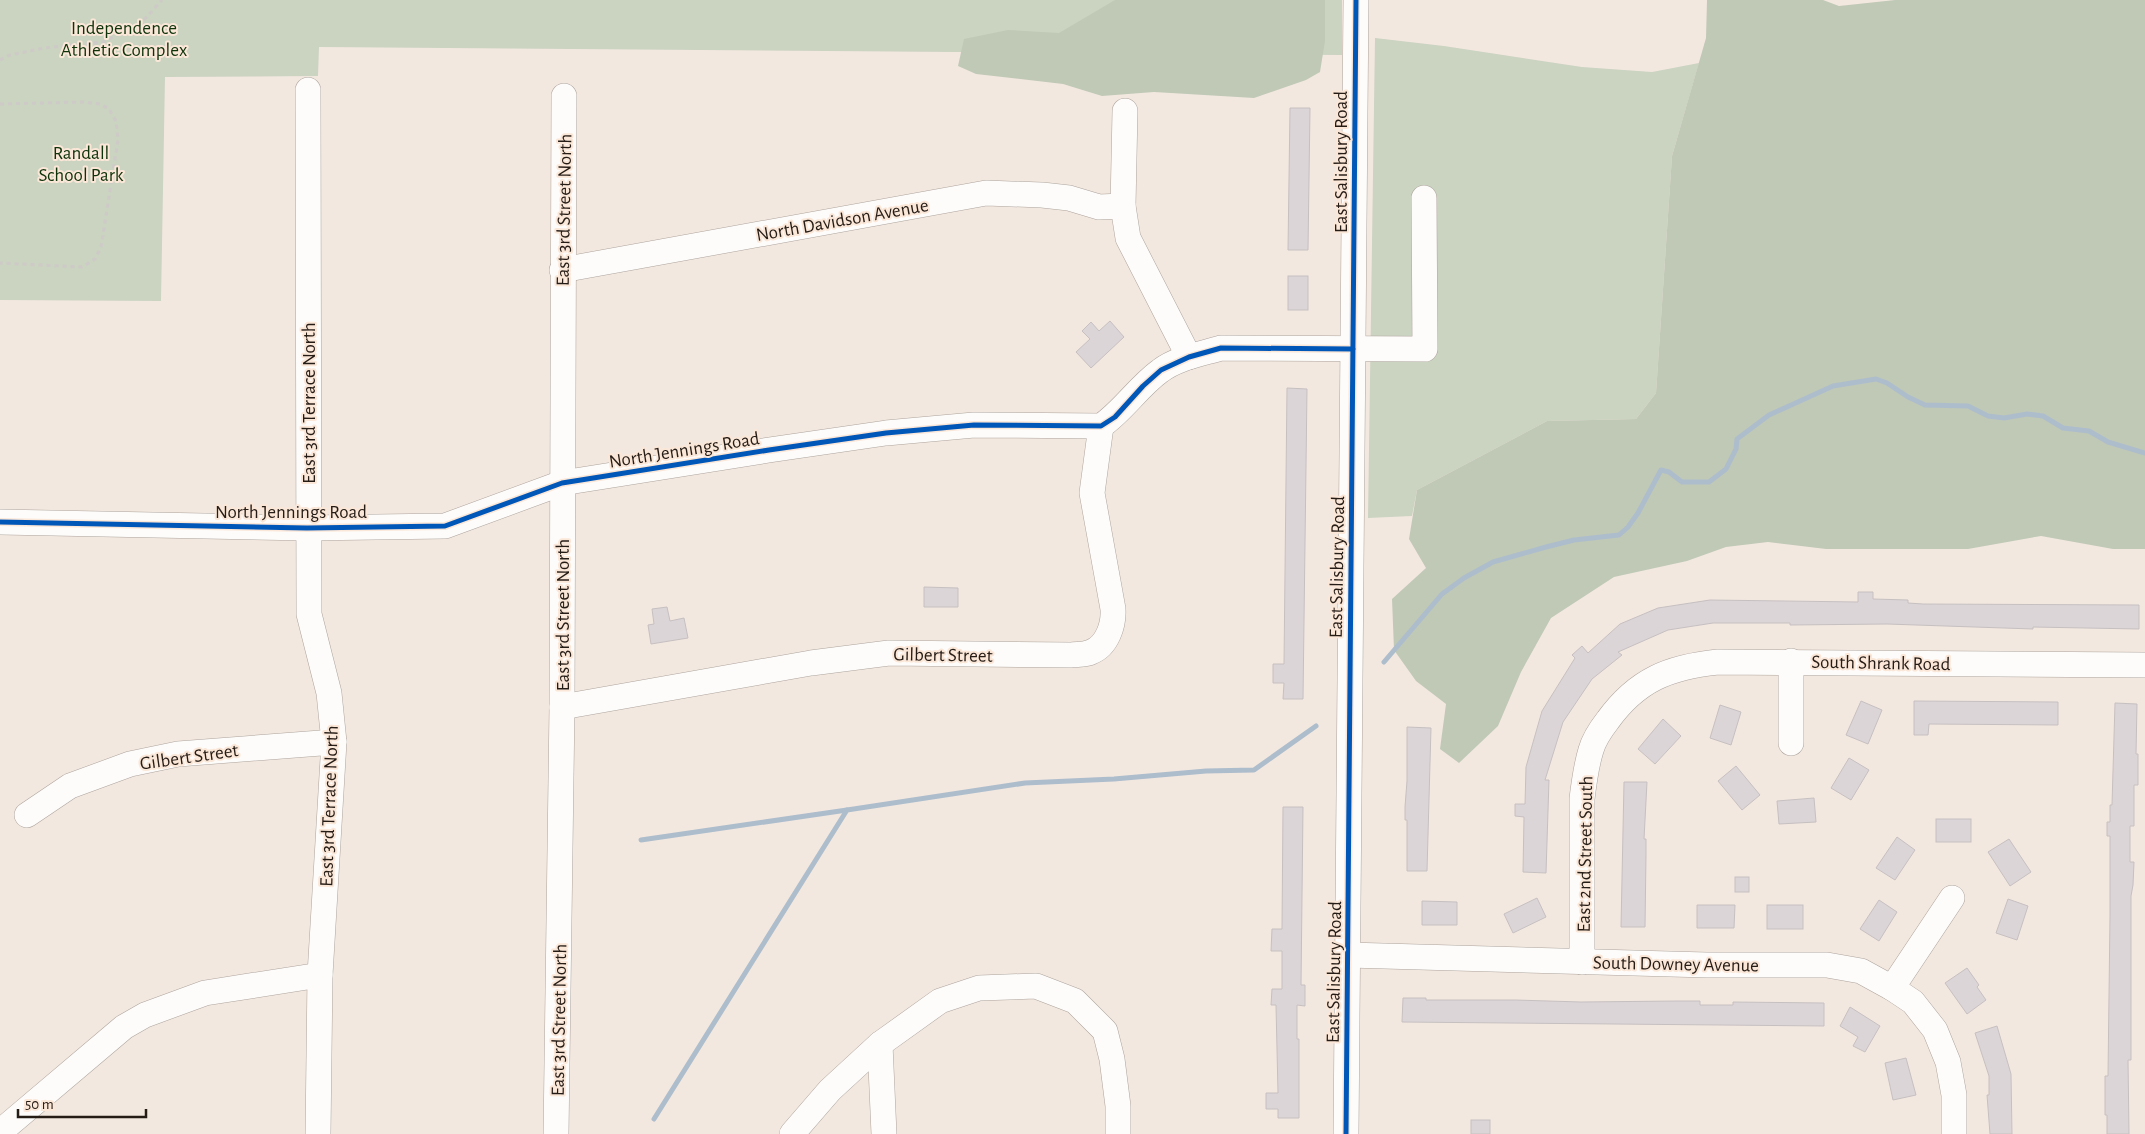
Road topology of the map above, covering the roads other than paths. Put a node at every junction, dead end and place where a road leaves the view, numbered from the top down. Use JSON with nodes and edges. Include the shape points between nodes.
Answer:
{"nodes":[{"id":1,"x":1356,"y":0,"type":"edge"},
{"id":2,"x":308,"y":90,"type":"dead end"},
{"id":3,"x":564,"y":96,"type":"dead end"},
{"id":4,"x":1125,"y":111,"type":"dead end"},
{"id":5,"x":1424,"y":198,"type":"dead end"},
{"id":6,"x":1123,"y":206,"type":"junction"},
{"id":7,"x":562,"y":270,"type":"junction"},
{"id":8,"x":1353,"y":349,"type":"junction"},
{"id":9,"x":1189,"y":357,"type":"junction"},
{"id":10,"x":1101,"y":426,"type":"junction"},
{"id":11,"x":562,"y":483,"type":"junction"},
{"id":12,"x":0,"y":522,"type":"edge"},
{"id":13,"x":307,"y":528,"type":"junction"},
{"id":14,"x":1790,"y":661,"type":"junction"},
{"id":15,"x":2145,"y":665,"type":"edge"},
{"id":16,"x":1626,"y":697,"type":"joint"},
{"id":17,"x":562,"y":707,"type":"junction"},
{"id":18,"x":334,"y":742,"type":"junction"},
{"id":19,"x":1790,"y":743,"type":"dead end"},
{"id":20,"x":27,"y":815,"type":"dead end"},
{"id":21,"x":1952,"y":898,"type":"dead end"},
{"id":22,"x":1348,"y":955,"type":"junction"},
{"id":23,"x":1582,"y":962,"type":"junction"},
{"id":24,"x":320,"y":975,"type":"junction"},
{"id":25,"x":1892,"y":988,"type":"junction"},
{"id":26,"x":880,"y":1044,"type":"junction"},
{"id":27,"x":0,"y":1132,"type":"edge"},
{"id":28,"x":318,"y":1134,"type":"edge"},
{"id":29,"x":556,"y":1134,"type":"edge"},
{"id":30,"x":792,"y":1134,"type":"edge"},
{"id":31,"x":884,"y":1134,"type":"edge"},
{"id":32,"x":1118,"y":1134,"type":"edge"},
{"id":33,"x":1346,"y":1134,"type":"edge"},
{"id":34,"x":1954,"y":1134,"type":"edge"}],
"edges":[{"from":1,"to":8,"type":"street","name":"East Salisbury Road"},
{"from":2,"to":13,"type":"street","name":"East 3rd Terrace North"},
{"from":3,"to":7,"type":"street","name":"East 3rd Street North"},
{"from":4,"to":6,"type":"street"},
{"from":5,"to":8,"type":"street","via":[[1425,349]]},
{"from":6,"to":7,"type":"street","name":"North Davidson Avenue","via":[[1099,207],[1042,195],[986,193]]},
{"from":6,"to":9,"type":"street","via":[[1128,238]]},
{"from":7,"to":11,"type":"street","name":"East 3rd Street North"},
{"from":8,"to":9,"type":"street","via":[[1221,348]]},
{"from":8,"to":22,"type":"street","name":"East Salisbury Road"},
{"from":9,"to":10,"type":"street","via":[[1161,370],[1115,417]]},
{"from":10,"to":11,"type":"street","name":"North Jennings Road","via":[[974,425],[886,433]]},
{"from":10,"to":17,"type":"street","name":"Gilbert Street","via":[[1092,493],[1114,623],[1104,641],[1091,652],[1071,655],[889,653],[811,663]]},
{"from":11,"to":13,"type":"street","name":"North Jennings Road","via":[[445,526]]},
{"from":11,"to":17,"type":"street","name":"East 3rd Street North"},
{"from":12,"to":13,"type":"street","name":"North Jennings Road"},
{"from":13,"to":18,"type":"street","name":"East 3rd Terrace North","via":[[309,614],[329,693]]},
{"from":14,"to":15,"type":"street","name":"South Shrank Road"},
{"from":14,"to":16,"type":"street","name":"South Shrank Road","via":[[1696,664],[1658,675]]},
{"from":14,"to":19,"type":"street"},
{"from":16,"to":23,"type":"street","name":"East 2nd Street South","via":[[1601,729],[1591,748],[1585,773],[1582,799]]},
{"from":17,"to":29,"type":"street","name":"East 3rd Street North"},
{"from":18,"to":20,"type":"street","name":"Gilbert Street","via":[[178,754],[130,764],[70,786]]},
{"from":18,"to":24,"type":"street","name":"East 3rd Terrace North"},
{"from":21,"to":25,"type":"street"},
{"from":22,"to":23,"type":"street","name":"South Downey Avenue"},
{"from":22,"to":33,"type":"street","name":"East Salisbury Road"},
{"from":23,"to":25,"type":"street","name":"South Downey Avenue","via":[[1827,965],[1861,971]]},
{"from":24,"to":27,"type":"street","via":[[205,992],[145,1015],[124,1027]]},
{"from":24,"to":28,"type":"street","name":"East 3rd Terrace North"},
{"from":25,"to":34,"type":"street","name":"South Downey Avenue","via":[[1913,1002],[1935,1030],[1948,1062],[1954,1095]]},
{"from":26,"to":30,"type":"street","via":[[830,1090]]},
{"from":26,"to":31,"type":"street"},
{"from":26,"to":32,"type":"street","via":[[948,998],[978,988],[1036,986],[1044,989],[1075,1001],[1105,1031],[1114,1068]]}]}
